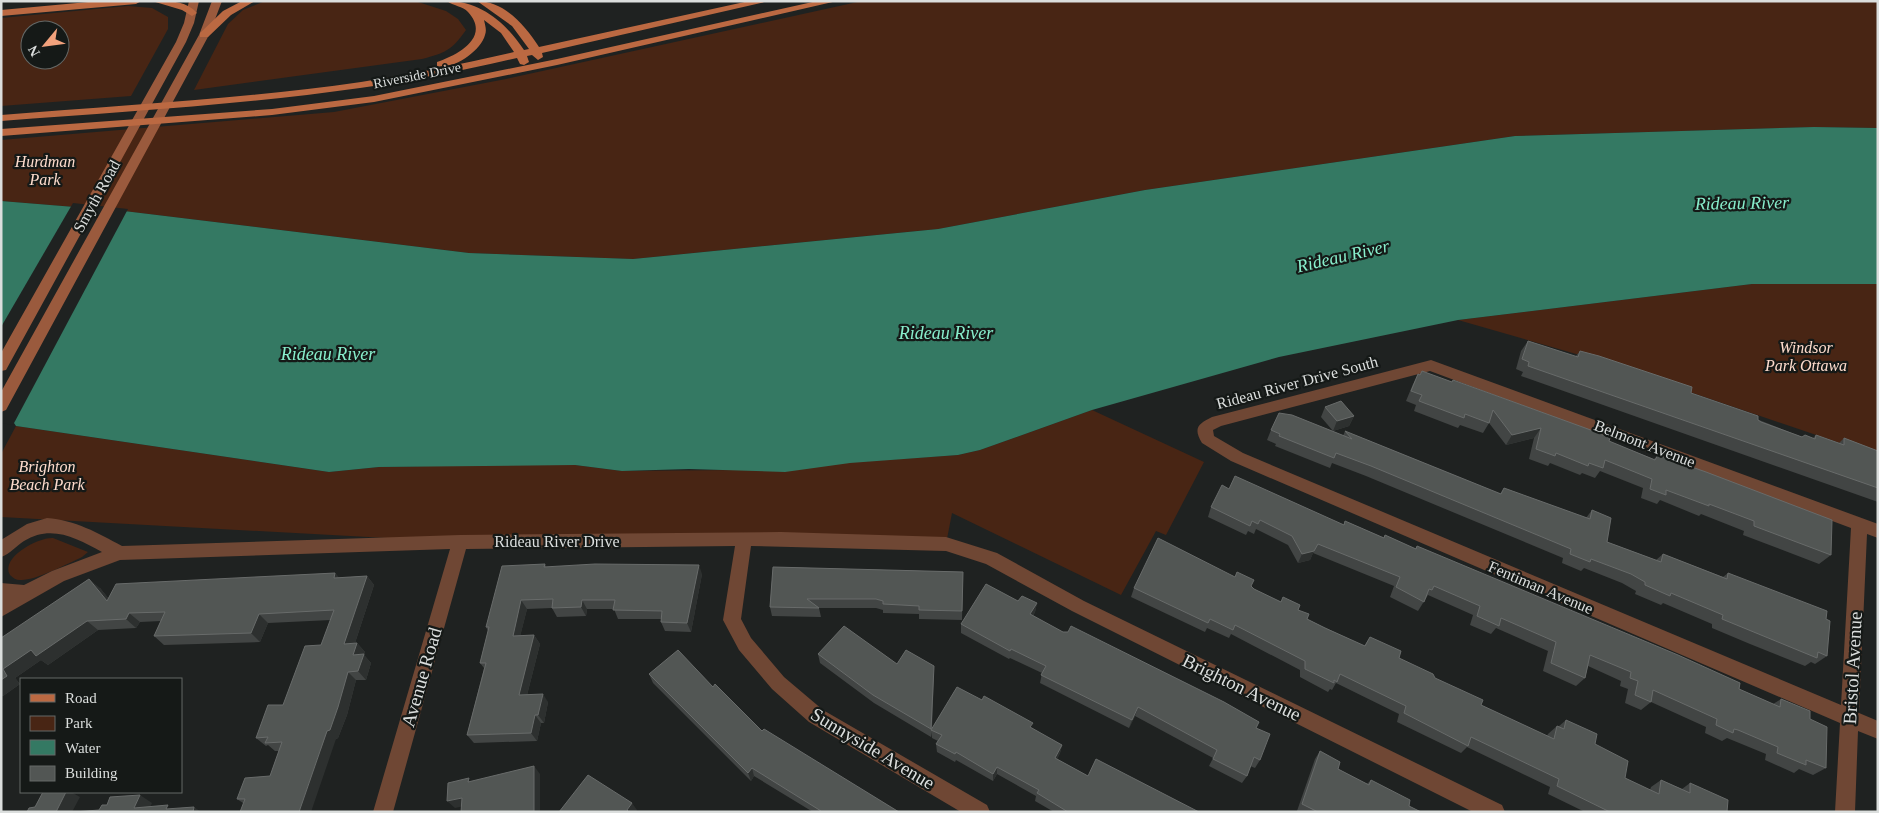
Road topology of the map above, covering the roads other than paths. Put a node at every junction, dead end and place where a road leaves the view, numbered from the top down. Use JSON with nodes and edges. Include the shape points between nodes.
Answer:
{"nodes":[{"id":1,"x":46,"y":1,"type":"edge"},
{"id":2,"x":136,"y":1,"type":"edge"},
{"id":3,"x":158,"y":1,"type":"edge"},
{"id":4,"x":194,"y":1,"type":"edge"},
{"id":5,"x":217,"y":1,"type":"edge"},
{"id":6,"x":250,"y":1,"type":"edge"},
{"id":7,"x":452,"y":1,"type":"edge"},
{"id":8,"x":482,"y":1,"type":"edge"},
{"id":9,"x":764,"y":1,"type":"edge"},
{"id":10,"x":832,"y":1,"type":"edge"},
{"id":11,"x":1,"y":5,"type":"edge"},
{"id":12,"x":471,"y":9,"type":"junction"},
{"id":13,"x":1,"y":13,"type":"edge"},
{"id":14,"x":192,"y":13,"type":"junction"},
{"id":15,"x":204,"y":35,"type":"junction"},
{"id":16,"x":536,"y":50,"type":"junction"},
{"id":17,"x":521,"y":54,"type":"junction"},
{"id":18,"x":541,"y":65,"type":"junction"},
{"id":19,"x":526,"y":68,"type":"junction"},
{"id":20,"x":385,"y":81,"type":"junction"},
{"id":21,"x":1,"y":118,"type":"edge"},
{"id":22,"x":1,"y":133,"type":"edge"},
{"id":23,"x":1,"y":366,"type":"edge"},
{"id":24,"x":1411,"y":369,"type":"joint"},
{"id":25,"x":1,"y":406,"type":"edge"},
{"id":26,"x":1207,"y":439,"type":"joint"},
{"id":27,"x":1859,"y":524,"type":"junction"},
{"id":28,"x":1878,"y":531,"type":"edge"},
{"id":29,"x":744,"y":540,"type":"junction"},
{"id":30,"x":460,"y":542,"type":"junction"},
{"id":31,"x":1,"y":550,"type":"edge"},
{"id":32,"x":120,"y":553,"type":"junction"},
{"id":33,"x":991,"y":558,"type":"joint"},
{"id":34,"x":1,"y":591,"type":"edge"},
{"id":35,"x":24,"y":593,"type":"junction"},
{"id":36,"x":1,"y":609,"type":"edge"},
{"id":37,"x":1850,"y":719,"type":"junction"},
{"id":38,"x":1878,"y":730,"type":"edge"},
{"id":39,"x":383,"y":812,"type":"edge"},
{"id":40,"x":980,"y":812,"type":"edge"},
{"id":41,"x":1495,"y":812,"type":"edge"},
{"id":42,"x":1845,"y":812,"type":"edge"}],
"edges":[{"from":1,"to":11,"type":"main road"},
{"from":2,"to":13,"type":"main road"},
{"from":3,"to":14,"type":"main road","via":[[186,8]]},
{"from":4,"to":14,"type":"main road","name":"Smyth Road"},
{"from":5,"to":15,"type":"main road","name":"Smyth Road"},
{"from":6,"to":15,"type":"main road","via":[[227,13]]},
{"from":7,"to":12,"type":"main road"},
{"from":8,"to":16,"type":"main road","via":[[516,25]]},
{"from":9,"to":16,"type":"main road","name":"Riverside Drive"},
{"from":10,"to":18,"type":"main road","name":"Riverside Drive"},
{"from":12,"to":17,"type":"main road","via":[[497,23]]},
{"from":12,"to":20,"type":"main road","via":[[482,25],[480,39],[475,45],[447,62]]},
{"from":14,"to":23,"type":"main road","name":"Smyth Road","via":[[181,42]]},
{"from":15,"to":25,"type":"main road","name":"Smyth Road"},
{"from":16,"to":17,"type":"main road","name":"Riverside Drive"},
{"from":16,"to":18,"type":"main road"},
{"from":17,"to":19,"type":"main road"},
{"from":17,"to":20,"type":"main road","name":"Riverside Drive"},
{"from":18,"to":19,"type":"main road","name":"Riverside Drive"},
{"from":19,"to":22,"type":"main road","name":"Riverside Drive","via":[[403,94],[308,108]]},
{"from":20,"to":21,"type":"main road","name":"Riverside Drive","via":[[253,98]]},
{"from":24,"to":26,"type":"street","name":"Rideau River Drive South","via":[[1208,424],[1205,428]]},
{"from":24,"to":27,"type":"street","name":"Belmont Avenue","via":[[1431,365],[1492,386]]},
{"from":26,"to":37,"type":"street","name":"Fentiman Avenue","via":[[1237,457]]},
{"from":27,"to":28,"type":"street","name":"Belmont Avenue"},
{"from":27,"to":37,"type":"street","name":"Bristol Avenue"},
{"from":29,"to":30,"type":"street","name":"Rideau River Drive"},
{"from":29,"to":33,"type":"street","name":"Rideau River Drive","via":[[946,544]]},
{"from":29,"to":40,"type":"street","name":"Sunnyside Avenue","via":[[732,620],[745,644],[772,676],[816,716]]},
{"from":30,"to":32,"type":"street","name":"Rideau River Drive"},
{"from":30,"to":39,"type":"street","name":"Avenue Road"},
{"from":31,"to":32,"type":"street","name":"Rideau River Drive","via":[[24,532],[49,524],[66,525]]},
{"from":32,"to":35,"type":"street","name":"Rideau River Drive","via":[[90,562]]},
{"from":33,"to":41,"type":"street","name":"Brighton Avenue","via":[[1078,606]]},
{"from":34,"to":35,"type":"street"},
{"from":35,"to":36,"type":"street","name":"Rideau River Drive"},
{"from":37,"to":38,"type":"street","name":"Fentiman Avenue"},
{"from":37,"to":42,"type":"street","name":"Bristol Avenue"}]}
